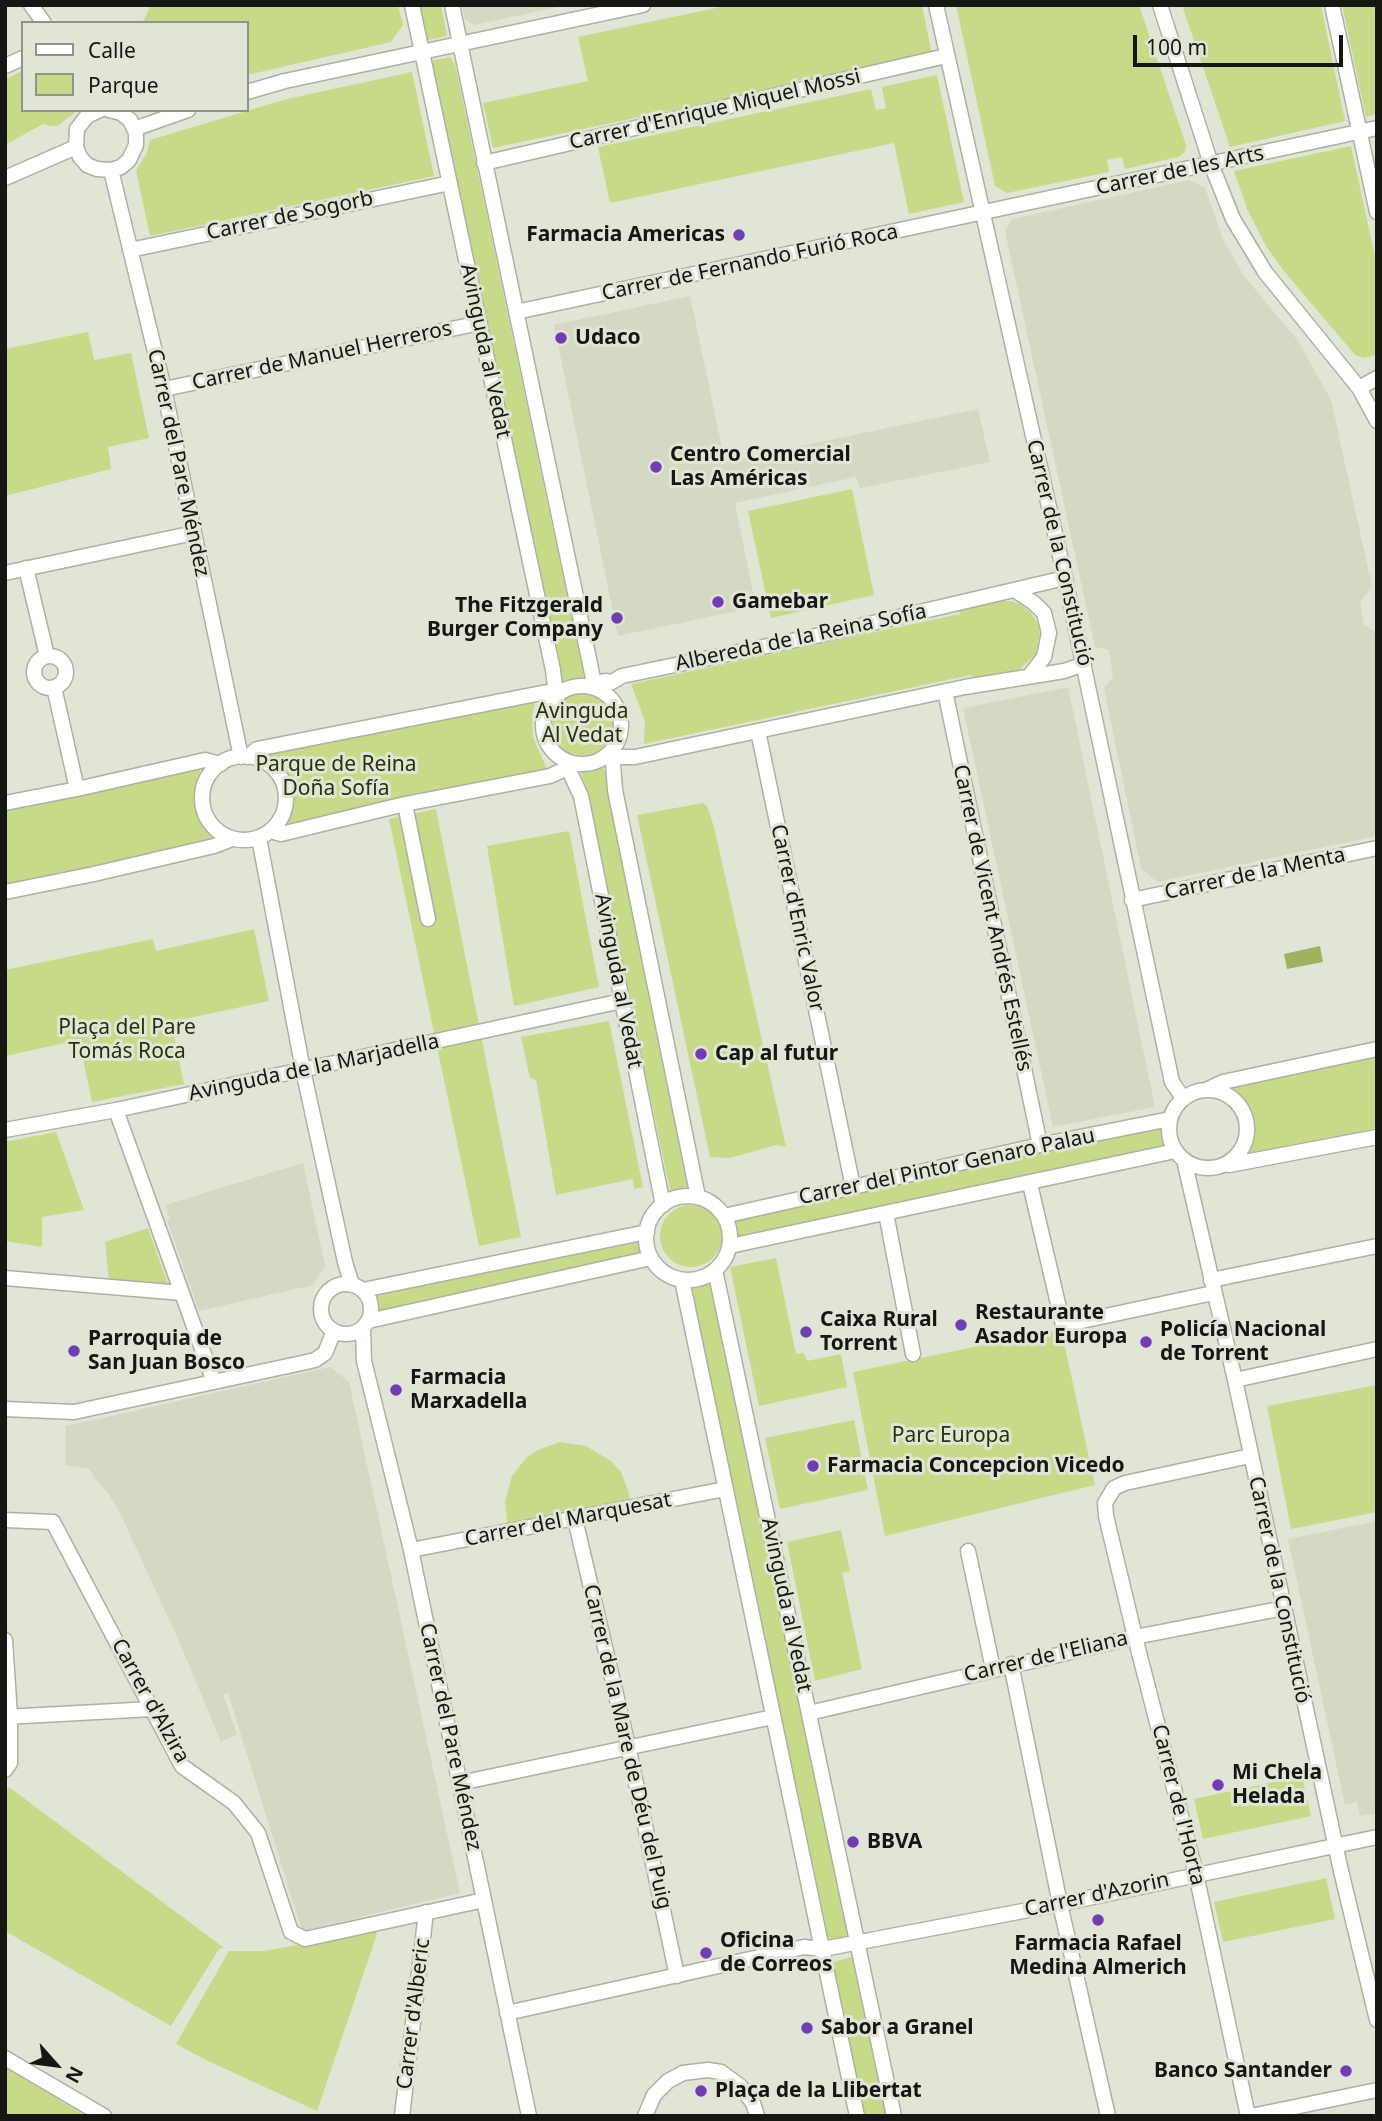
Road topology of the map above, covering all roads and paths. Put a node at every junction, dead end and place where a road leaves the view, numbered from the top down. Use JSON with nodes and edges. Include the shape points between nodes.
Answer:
{"nodes":[{"id":1,"x":31,"y":5,"type":"edge"},
{"id":2,"x":412,"y":5,"type":"edge"},
{"id":3,"x":452,"y":5,"type":"edge"},
{"id":4,"x":643,"y":5,"type":"edge"},
{"id":5,"x":936,"y":5,"type":"edge"},
{"id":6,"x":1160,"y":5,"type":"edge"},
{"id":7,"x":1332,"y":5,"type":"edge"},
{"id":8,"x":43,"y":21,"type":"edge"},
{"id":9,"x":460,"y":45,"type":"junction"},
{"id":10,"x":422,"y":52,"type":"junction"},
{"id":11,"x":946,"y":56,"type":"junction"},
{"id":12,"x":21,"y":59,"type":"edge"},
{"id":13,"x":5,"y":66,"type":"edge"},
{"id":14,"x":248,"y":92,"type":"edge"},
{"id":15,"x":96,"y":112,"type":"edge"},
{"id":16,"x":117,"y":112,"type":"edge"},
{"id":17,"x":182,"y":112,"type":"edge"},
{"id":18,"x":134,"y":128,"type":"junction"},
{"id":19,"x":1377,"y":128,"type":"edge"},
{"id":20,"x":1359,"y":132,"type":"junction"},
{"id":21,"x":76,"y":147,"type":"junction"},
{"id":22,"x":484,"y":163,"type":"junction"},
{"id":23,"x":1211,"y":163,"type":"junction"},
{"id":24,"x":111,"y":170,"type":"junction"},
{"id":25,"x":5,"y":178,"type":"edge"},
{"id":26,"x":450,"y":183,"type":"junction"},
{"id":27,"x":1377,"y":212,"type":"edge"},
{"id":28,"x":984,"y":213,"type":"junction"},
{"id":29,"x":130,"y":250,"type":"junction"},
{"id":30,"x":516,"y":312,"type":"junction"},
{"id":31,"x":480,"y":323,"type":"junction"},
{"id":32,"x":1377,"y":378,"type":"edge"},
{"id":33,"x":1359,"y":388,"type":"junction"},
{"id":34,"x":164,"y":389,"type":"junction"},
{"id":35,"x":1377,"y":421,"type":"edge"},
{"id":36,"x":194,"y":533,"type":"junction"},
{"id":37,"x":26,"y":568,"type":"junction"},
{"id":38,"x":5,"y":573,"type":"edge"},
{"id":39,"x":1065,"y":578,"type":"junction"},
{"id":40,"x":1016,"y":591,"type":"junction"},
{"id":41,"x":47,"y":656,"type":"junction"},
{"id":42,"x":1084,"y":664,"type":"junction"},
{"id":43,"x":1030,"y":676,"type":"junction"},
{"id":44,"x":593,"y":686,"type":"junction"},
{"id":45,"x":54,"y":687,"type":"junction"},
{"id":46,"x":945,"y":691,"type":"junction"},
{"id":47,"x":559,"y":692,"type":"junction"},
{"id":48,"x":758,"y":731,"type":"junction"},
{"id":49,"x":609,"y":755,"type":"junction"},
{"id":50,"x":244,"y":757,"type":"junction"},
{"id":51,"x":221,"y":764,"type":"junction"},
{"id":52,"x":570,"y":764,"type":"junction"},
{"id":53,"x":77,"y":789,"type":"junction"},
{"id":54,"x":5,"y":803,"type":"edge"},
{"id":55,"x":405,"y":804,"type":"junction"},
{"id":56,"x":264,"y":835,"type":"junction"},
{"id":57,"x":232,"y":839,"type":"junction"},
{"id":58,"x":1377,"y":848,"type":"edge"},
{"id":59,"x":5,"y":892,"type":"edge"},
{"id":60,"x":1132,"y":900,"type":"junction"},
{"id":61,"x":428,"y":919,"type":"dead end"},
{"id":62,"x":622,"y":1001,"type":"junction"},
{"id":63,"x":1377,"y":1049,"type":"edge"},
{"id":64,"x":303,"y":1070,"type":"junction"},
{"id":65,"x":1207,"y":1089,"type":"junction"},
{"id":66,"x":1183,"y":1098,"type":"junction"},
{"id":67,"x":116,"y":1110,"type":"junction"},
{"id":68,"x":1170,"y":1119,"type":"junction"},
{"id":69,"x":5,"y":1130,"type":"edge"},
{"id":70,"x":1377,"y":1137,"type":"edge"},
{"id":71,"x":1040,"y":1145,"type":"junction"},
{"id":72,"x":1179,"y":1156,"type":"junction"},
{"id":73,"x":1224,"y":1166,"type":"junction"},
{"id":74,"x":1030,"y":1184,"type":"junction"},
{"id":75,"x":853,"y":1187,"type":"junction"},
{"id":76,"x":698,"y":1197,"type":"junction"},
{"id":77,"x":663,"y":1205,"type":"junction"},
{"id":78,"x":886,"y":1213,"type":"junction"},
{"id":79,"x":724,"y":1216,"type":"junction"},
{"id":80,"x":647,"y":1232,"type":"junction"},
{"id":81,"x":730,"y":1246,"type":"junction"},
{"id":82,"x":1377,"y":1246,"type":"edge"},
{"id":83,"x":651,"y":1258,"type":"junction"},
{"id":84,"x":345,"y":1262,"type":"junction"},
{"id":85,"x":715,"y":1270,"type":"junction"},
{"id":86,"x":5,"y":1278,"type":"edge"},
{"id":87,"x":682,"y":1280,"type":"junction"},
{"id":88,"x":336,"y":1287,"type":"junction"},
{"id":89,"x":1212,"y":1287,"type":"junction"},
{"id":90,"x":358,"y":1288,"type":"junction"},
{"id":91,"x":182,"y":1293,"type":"junction"},
{"id":92,"x":366,"y":1325,"type":"junction"},
{"id":93,"x":340,"y":1333,"type":"junction"},
{"id":94,"x":1377,"y":1349,"type":"edge"},
{"id":95,"x":913,"y":1354,"type":"dead end"},
{"id":96,"x":364,"y":1361,"type":"junction"},
{"id":97,"x":1235,"y":1380,"type":"junction"},
{"id":98,"x":214,"y":1382,"type":"junction"},
{"id":99,"x":5,"y":1409,"type":"edge"},
{"id":100,"x":1250,"y":1456,"type":"junction"},
{"id":101,"x":725,"y":1489,"type":"junction"},
{"id":102,"x":575,"y":1519,"type":"junction"},
{"id":103,"x":5,"y":1520,"type":"edge"},
{"id":104,"x":411,"y":1550,"type":"junction"},
{"id":105,"x":968,"y":1551,"type":"dead end"},
{"id":106,"x":1284,"y":1608,"type":"junction"},
{"id":107,"x":1135,"y":1637,"type":"junction"},
{"id":108,"x":5,"y":1640,"type":"edge"},
{"id":109,"x":1011,"y":1664,"type":"junction"},
{"id":110,"x":993,"y":1669,"type":"junction"},
{"id":111,"x":152,"y":1709,"type":"junction"},
{"id":112,"x":809,"y":1713,"type":"junction"},
{"id":113,"x":8,"y":1716,"type":"edge"},
{"id":114,"x":773,"y":1717,"type":"junction"},
{"id":115,"x":628,"y":1746,"type":"junction"},
{"id":116,"x":5,"y":1770,"type":"edge"},
{"id":117,"x":460,"y":1783,"type":"junction"},
{"id":118,"x":1377,"y":1837,"type":"edge"},
{"id":119,"x":1335,"y":1846,"type":"junction"},
{"id":120,"x":1196,"y":1874,"type":"junction"},
{"id":121,"x":484,"y":1900,"type":"junction"},
{"id":122,"x":1060,"y":1904,"type":"junction"},
{"id":123,"x":426,"y":1912,"type":"junction"},
{"id":124,"x":857,"y":1941,"type":"junction"},
{"id":125,"x":823,"y":1949,"type":"junction"},
{"id":126,"x":677,"y":1976,"type":"junction"},
{"id":127,"x":507,"y":2013,"type":"junction"},
{"id":128,"x":1377,"y":2020,"type":"edge"},
{"id":129,"x":5,"y":2059,"type":"edge"},
{"id":130,"x":1377,"y":2090,"type":"edge"},
{"id":131,"x":104,"y":2116,"type":"edge"},
{"id":132,"x":402,"y":2116,"type":"edge"},
{"id":133,"x":529,"y":2116,"type":"edge"},
{"id":134,"x":645,"y":2116,"type":"edge"},
{"id":135,"x":757,"y":2116,"type":"edge"},
{"id":136,"x":858,"y":2116,"type":"edge"},
{"id":137,"x":894,"y":2116,"type":"edge"},
{"id":138,"x":1108,"y":2116,"type":"edge"},
{"id":139,"x":1249,"y":2116,"type":"edge"}],
"edges":[{"from":1,"to":8,"type":"street"},
{"from":2,"to":10,"type":"street","name":"Avinguda al Vedat"},
{"from":3,"to":9,"type":"street","name":"Avinguda al Vedat"},
{"from":4,"to":9,"type":"street"},
{"from":5,"to":11,"type":"street","name":"Carrer de la Constitució"},
{"from":6,"to":23,"type":"street"},
{"from":7,"to":20,"type":"street"},
{"from":9,"to":10,"type":"street"},
{"from":9,"to":22,"type":"street","name":"Avinguda al Vedat"},
{"from":10,"to":14,"type":"street"},
{"from":10,"to":26,"type":"street","name":"Avinguda al Vedat"},
{"from":11,"to":22,"type":"street","name":"Carrer d'Enrique Miquel Mossi"},
{"from":11,"to":28,"type":"street","name":"Carrer de la Constitució"},
{"from":12,"to":13,"type":"street"},
{"from":15,"to":21,"type":"street","via":[[77,129]]},
{"from":16,"to":18,"type":"street"},
{"from":17,"to":18,"type":"street"},
{"from":18,"to":24,"type":"street","via":[[133,155]]},
{"from":19,"to":20,"type":"street","name":"Carrer de les Arts"},
{"from":20,"to":23,"type":"street","name":"Carrer de les Arts"},
{"from":20,"to":27,"type":"street"},
{"from":21,"to":24,"type":"street","via":[[87,165]]},
{"from":21,"to":25,"type":"street"},
{"from":22,"to":30,"type":"street","name":"Avinguda al Vedat"},
{"from":23,"to":28,"type":"street","name":"Carrer de les Arts"},
{"from":23,"to":33,"type":"street","via":[[1233,219],[1265,272]]},
{"from":24,"to":29,"type":"street","name":"Carrer del Pare Méndez"},
{"from":26,"to":29,"type":"street","name":"Carrer de Sogorb"},
{"from":26,"to":31,"type":"street","name":"Avinguda al Vedat"},
{"from":28,"to":30,"type":"street","name":"Carrer de Fernando Furió Roca"},
{"from":28,"to":39,"type":"street","name":"Carrer de la Constitució"},
{"from":29,"to":34,"type":"street","name":"Carrer del Pare Méndez"},
{"from":30,"to":44,"type":"street","name":"Avinguda al Vedat"},
{"from":31,"to":34,"type":"street","name":"Carrer de Manuel Herreros"},
{"from":31,"to":47,"type":"street","name":"Avinguda al Vedat"},
{"from":32,"to":33,"type":"street"},
{"from":33,"to":35,"type":"street"},
{"from":34,"to":36,"type":"street","name":"Carrer del Pare Méndez"},
{"from":36,"to":37,"type":"street"},
{"from":36,"to":50,"type":"street","name":"Carrer del Pare Méndez"},
{"from":37,"to":38,"type":"street"},
{"from":37,"to":41,"type":"street"},
{"from":39,"to":40,"type":"street","name":"Albereda de la Reina Sofía"},
{"from":39,"to":42,"type":"street","name":"Carrer de la Constitució"},
{"from":40,"to":43,"type":"street","via":[[1044,613],[1049,633],[1044,657]]},
{"from":40,"to":44,"type":"street","name":"Albereda de la Reina Sofía"},
{"from":41,"to":45,"type":"street","via":[[62,661],[66,668],[61,684]]},
{"from":41,"to":45,"type":"street","via":[[35,667],[35,675],[46,687]]},
{"from":42,"to":43,"type":"street"},
{"from":42,"to":60,"type":"street","name":"Carrer de la Constitució"},
{"from":43,"to":46,"type":"street"},
{"from":44,"to":47,"type":"street"},
{"from":44,"to":49,"type":"street","via":[[608,696],[620,716],[618,740]]},
{"from":45,"to":53,"type":"street"},
{"from":46,"to":48,"type":"street"},
{"from":46,"to":71,"type":"street","name":"Carrer de Vicent Andrés Estellés"},
{"from":47,"to":50,"type":"street","via":[[257,749]]},
{"from":47,"to":52,"type":"street","via":[[548,706],[543,730],[554,753]]},
{"from":48,"to":49,"type":"street","via":[[641,756]]},
{"from":48,"to":75,"type":"street","name":"Carrer d'Enric Valor"},
{"from":49,"to":52,"type":"street","via":[[592,763]]},
{"from":49,"to":76,"type":"street","name":"Avinguda al Vedat"},
{"from":50,"to":51,"type":"street"},
{"from":50,"to":56,"type":"street","via":[[269,764],[284,785],[284,810],[279,822]]},
{"from":51,"to":53,"type":"street","via":[[205,760]]},
{"from":51,"to":57,"type":"street","via":[[207,778],[202,806],[217,831]]},
{"from":52,"to":55,"type":"street","via":[[550,776]]},
{"from":52,"to":62,"type":"street","name":"Avinguda al Vedat","via":[[581,796]]},
{"from":53,"to":54,"type":"street"},
{"from":55,"to":56,"type":"street"},
{"from":55,"to":61,"type":"street"},
{"from":56,"to":57,"type":"street"},
{"from":56,"to":64,"type":"street"},
{"from":57,"to":59,"type":"street"},
{"from":58,"to":60,"type":"street","name":"Carrer de la Menta"},
{"from":60,"to":66,"type":"street","name":"Carrer de la Constitució","via":[[1172,1082]]},
{"from":62,"to":64,"type":"street","name":"Avinguda de la Marjadella"},
{"from":62,"to":77,"type":"street","name":"Avinguda al Vedat"},
{"from":63,"to":65,"type":"street"},
{"from":64,"to":67,"type":"street","name":"Avinguda de la Marjadella"},
{"from":64,"to":84,"type":"street"},
{"from":65,"to":66,"type":"street"},
{"from":65,"to":73,"type":"street","via":[[1224,1092],[1245,1113],[1246,1141],[1237,1157]]},
{"from":66,"to":68,"type":"street"},
{"from":67,"to":69,"type":"street","name":"Avinguda de la Marjadella"},
{"from":67,"to":91,"type":"street"},
{"from":68,"to":71,"type":"street","name":"Carrer del Pintor Genaro Palau"},
{"from":68,"to":72,"type":"street","via":[[1170,1142]]},
{"from":70,"to":73,"type":"street"},
{"from":71,"to":75,"type":"street","name":"Carrer del Pintor Genaro Palau"},
{"from":72,"to":73,"type":"street","via":[[1193,1166]]},
{"from":72,"to":74,"type":"street","name":"Carrer del Pintor Genaro Palau"},
{"from":72,"to":89,"type":"street","name":"Carrer de la Constitució"},
{"from":74,"to":78,"type":"street","name":"Carrer del Pintor Genaro Palau"},
{"from":74,"to":89,"type":"street","via":[[1063,1325]]},
{"from":75,"to":79,"type":"street","name":"Carrer del Pintor Genaro Palau"},
{"from":76,"to":77,"type":"street"},
{"from":76,"to":79,"type":"street","via":[[715,1205]]},
{"from":77,"to":80,"type":"street"},
{"from":78,"to":81,"type":"street","name":"Carrer del Pintor Genaro Palau"},
{"from":78,"to":95,"type":"street"},
{"from":79,"to":81,"type":"street"},
{"from":80,"to":83,"type":"street"},
{"from":80,"to":90,"type":"street"},
{"from":81,"to":85,"type":"street"},
{"from":82,"to":89,"type":"street"},
{"from":83,"to":87,"type":"street","via":[[664,1273]]},
{"from":83,"to":92,"type":"street"},
{"from":84,"to":88,"type":"street"},
{"from":84,"to":90,"type":"street"},
{"from":85,"to":87,"type":"street","via":[[696,1280]]},
{"from":85,"to":112,"type":"street","name":"Avinguda al Vedat"},
{"from":86,"to":91,"type":"street"},
{"from":87,"to":101,"type":"street","name":"Avinguda al Vedat"},
{"from":88,"to":90,"type":"street"},
{"from":88,"to":93,"type":"street","via":[[321,1307],[326,1324]]},
{"from":89,"to":97,"type":"street","name":"Carrer de la Constitució"},
{"from":90,"to":92,"type":"street","via":[[372,1308]]},
{"from":91,"to":98,"type":"street"},
{"from":92,"to":93,"type":"street"},
{"from":92,"to":96,"type":"street","name":"Carrer del Pare Méndez"},
{"from":93,"to":96,"type":"street","name":"Carrer del Pare Méndez"},
{"from":93,"to":98,"type":"street","via":[[315,1360]]},
{"from":94,"to":97,"type":"street"},
{"from":96,"to":104,"type":"street","name":"Carrer del Pare Méndez"},
{"from":97,"to":100,"type":"street","name":"Carrer de la Constitució"},
{"from":98,"to":99,"type":"street","via":[[74,1412]]},
{"from":100,"to":106,"type":"street","name":"Carrer de la Constitució"},
{"from":100,"to":107,"type":"street","name":"Carrer de l'Horta","via":[[1125,1483],[1108,1496],[1106,1516]]},
{"from":101,"to":102,"type":"street","name":"Carrer del Marquesat"},
{"from":101,"to":114,"type":"street","name":"Avinguda al Vedat"},
{"from":102,"to":104,"type":"street","name":"Carrer del Marquesat"},
{"from":102,"to":115,"type":"street","name":"Carrer de la Mare de Déu del Puig"},
{"from":103,"to":111,"type":"street","name":"Carrer d'Alzira","via":[[53,1522]]},
{"from":104,"to":117,"type":"street","name":"Carrer del Pare Méndez"},
{"from":105,"to":110,"type":"street"},
{"from":106,"to":107,"type":"street","name":"Carrer de l'Eliana"},
{"from":106,"to":119,"type":"street","name":"Carrer de la Constitució"},
{"from":107,"to":109,"type":"street","name":"Carrer de l'Eliana"},
{"from":107,"to":120,"type":"street","name":"Carrer de l'Horta"},
{"from":108,"to":113,"type":"street"},
{"from":109,"to":110,"type":"street","name":"Carrer de l'Eliana"},
{"from":109,"to":122,"type":"street"},
{"from":110,"to":112,"type":"street","name":"Carrer de l'Eliana"},
{"from":111,"to":113,"type":"street"},
{"from":111,"to":123,"type":"street","name":"Carrer d'Alzira","via":[[183,1766],[234,1803],[258,1833],[291,1932],[305,1939]]},
{"from":112,"to":124,"type":"street","name":"Avinguda al Vedat"},
{"from":113,"to":116,"type":"street","via":[[10,1763]]},
{"from":114,"to":115,"type":"street"},
{"from":114,"to":125,"type":"street","name":"Avinguda al Vedat"},
{"from":115,"to":117,"type":"street"},
{"from":115,"to":126,"type":"street","name":"Carrer de la Mare de Déu del Puig"},
{"from":117,"to":121,"type":"street","name":"Carrer del Pare Méndez"},
{"from":118,"to":119,"type":"street","name":"Carrer d'Azorin"},
{"from":119,"to":120,"type":"street","name":"Carrer d'Azorin"},
{"from":119,"to":128,"type":"street","name":"Carrer de la Constitució"},
{"from":120,"to":122,"type":"street","name":"Carrer d'Azorin"},
{"from":120,"to":139,"type":"street","name":"Carrer de l'Horta"},
{"from":121,"to":123,"type":"street"},
{"from":121,"to":127,"type":"street","name":"Carrer del Pare Méndez"},
{"from":122,"to":124,"type":"street","name":"Carrer d'Azorin"},
{"from":122,"to":138,"type":"street"},
{"from":123,"to":132,"type":"street","name":"Carrer d'Alberic"},
{"from":124,"to":125,"type":"street"},
{"from":124,"to":137,"type":"street","name":"Avinguda al Vedat"},
{"from":125,"to":126,"type":"street","via":[[804,1947]]},
{"from":125,"to":136,"type":"street","name":"Avinguda al Vedat"},
{"from":126,"to":127,"type":"street"},
{"from":127,"to":133,"type":"street","name":"Carrer del Pare Méndez"},
{"from":129,"to":131,"type":"street"},
{"from":130,"to":139,"type":"street"},
{"from":134,"to":135,"type":"street","via":[[654,2095],[668,2081],[683,2073],[708,2070],[740,2086]]}]}
